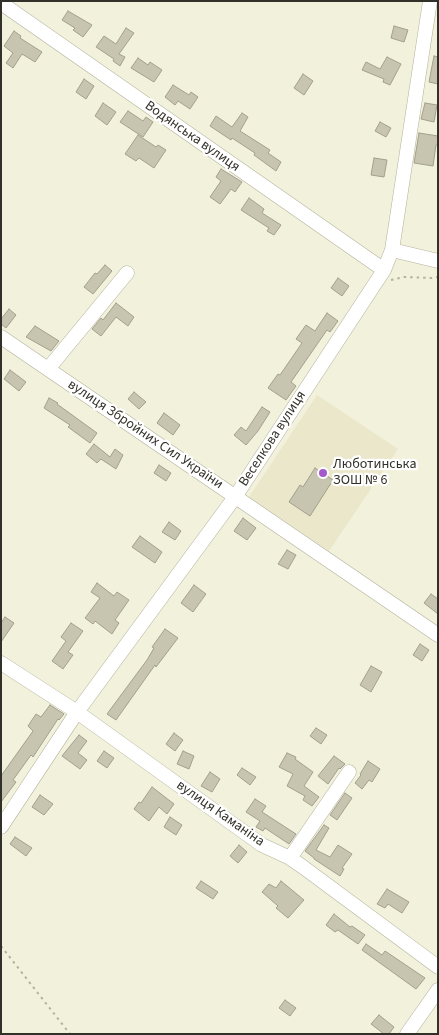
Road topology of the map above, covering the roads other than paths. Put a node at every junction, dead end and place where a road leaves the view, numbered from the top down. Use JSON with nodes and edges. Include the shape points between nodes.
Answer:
{"nodes":[{"id":1,"x":430,"y":1,"type":"edge"},
{"id":2,"x":1,"y":3,"type":"edge"},
{"id":3,"x":392,"y":250,"type":"junction"},
{"id":4,"x":438,"y":261,"type":"edge"},
{"id":5,"x":384,"y":270,"type":"junction"},
{"id":6,"x":127,"y":273,"type":"dead end"},
{"id":7,"x":1,"y":337,"type":"edge"},
{"id":8,"x":48,"y":369,"type":"junction"},
{"id":9,"x":235,"y":497,"type":"junction"},
{"id":10,"x":438,"y":635,"type":"edge"},
{"id":11,"x":1,"y":663,"type":"edge"},
{"id":12,"x":77,"y":712,"type":"junction"},
{"id":13,"x":349,"y":772,"type":"dead end"},
{"id":14,"x":1,"y":827,"type":"edge"},
{"id":15,"x":290,"y":858,"type":"junction"},
{"id":16,"x":438,"y":967,"type":"edge"},
{"id":17,"x":438,"y":990,"type":"edge"},
{"id":18,"x":407,"y":1034,"type":"edge"}],
"edges":[{"from":1,"to":3,"type":"street","name":"Веселкова вулиця"},
{"from":2,"to":5,"type":"street","name":"Водянська вулиця"},
{"from":3,"to":4,"type":"street"},
{"from":3,"to":5,"type":"street","name":"Веселкова вулиця"},
{"from":5,"to":9,"type":"street","name":"Веселкова вулиця"},
{"from":6,"to":8,"type":"street"},
{"from":7,"to":8,"type":"street","name":"вулиця Збройних Сил України"},
{"from":8,"to":9,"type":"street","name":"вулиця Збройних Сил України"},
{"from":9,"to":10,"type":"street","name":"вулиця Збройних Сил України"},
{"from":9,"to":12,"type":"street","name":"Веселкова вулиця"},
{"from":11,"to":12,"type":"street","name":"вулиця Каманіна"},
{"from":12,"to":14,"type":"street","name":"Веселкова вулиця"},
{"from":12,"to":15,"type":"street","name":"вулиця Каманіна","via":[[262,845]]},
{"from":13,"to":15,"type":"street"},
{"from":15,"to":16,"type":"street","name":"вулиця Каманіна"},
{"from":17,"to":18,"type":"street"}]}
